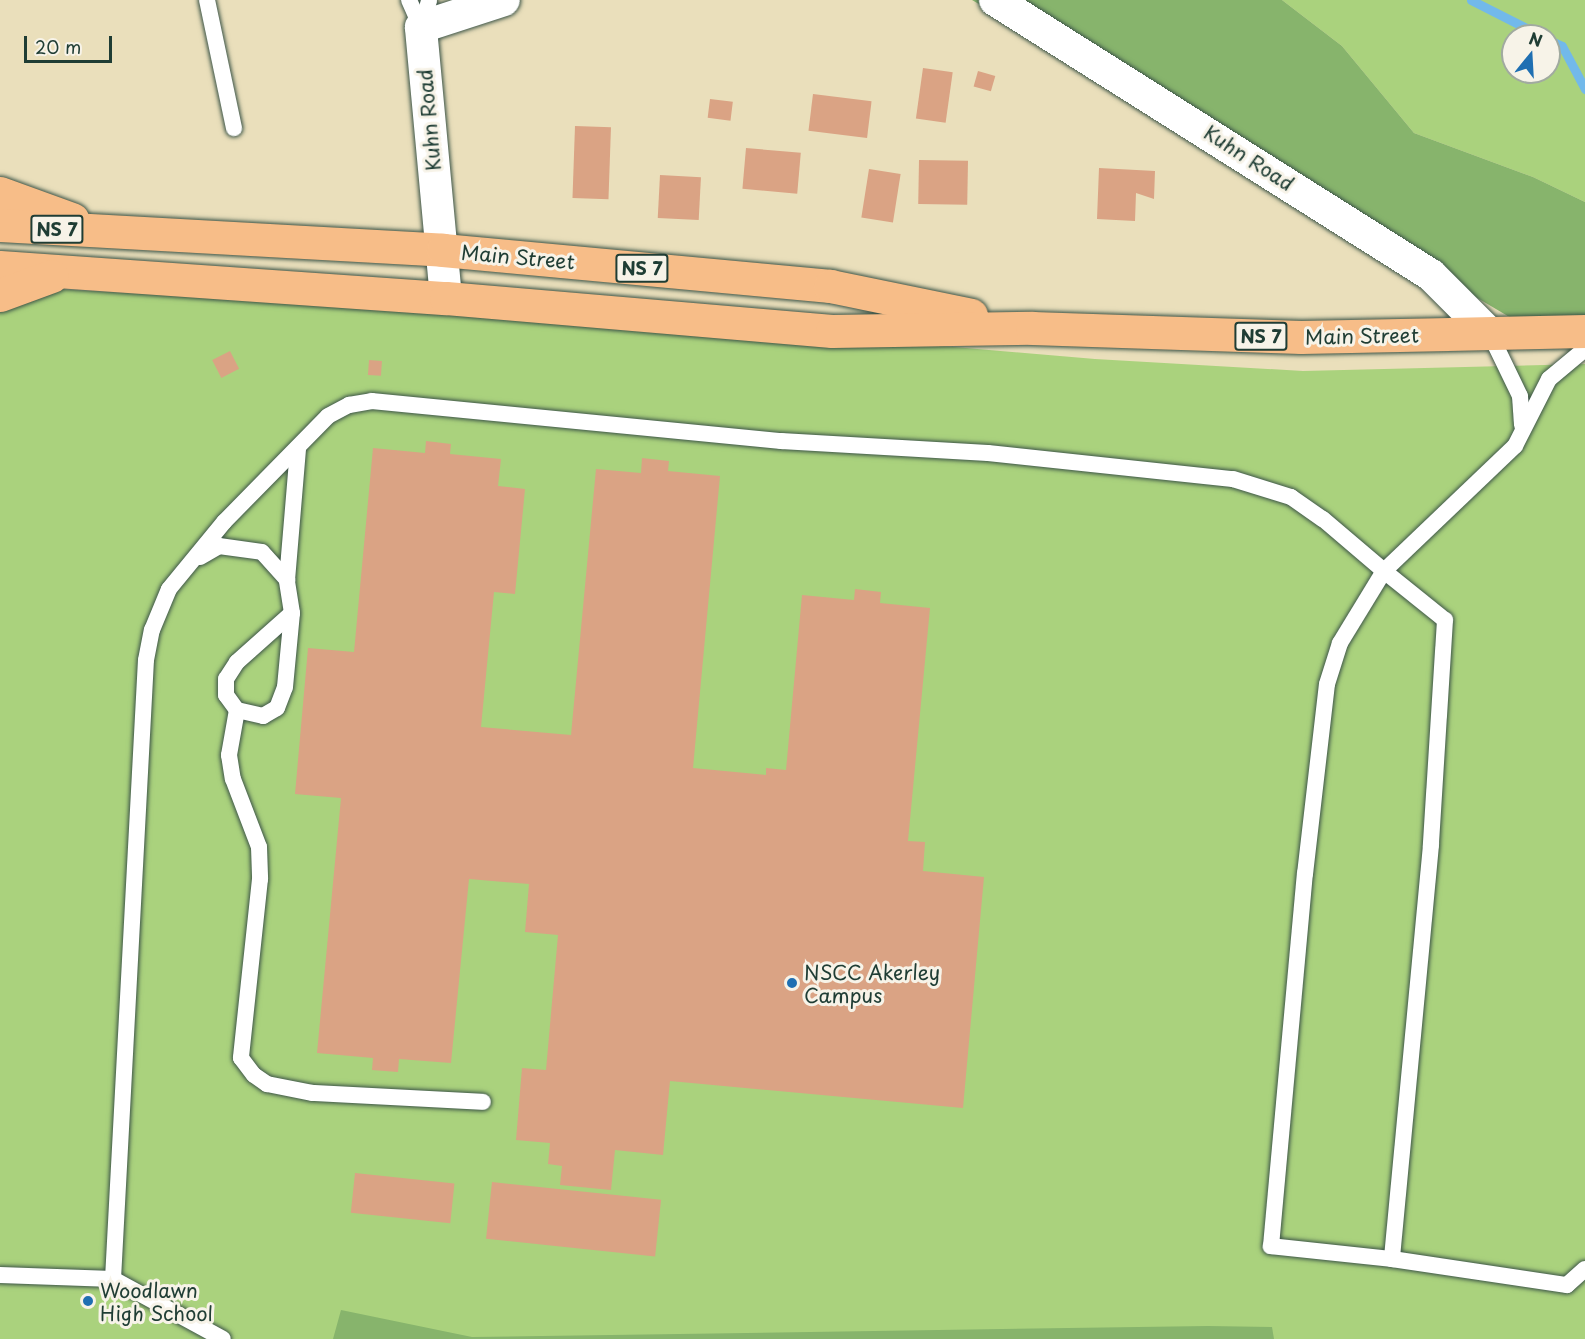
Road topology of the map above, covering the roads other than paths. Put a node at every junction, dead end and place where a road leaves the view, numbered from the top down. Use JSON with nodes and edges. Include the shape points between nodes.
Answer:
{"nodes":[{"id":1,"x":207,"y":0,"type":"edge"},
{"id":2,"x":504,"y":0,"type":"edge"},
{"id":3,"x":995,"y":0,"type":"edge"},
{"id":4,"x":420,"y":9,"type":"edge"},
{"id":5,"x":234,"y":128,"type":"dead end"},
{"id":6,"x":0,"y":193,"type":"edge"},
{"id":7,"x":0,"y":225,"type":"edge"},
{"id":8,"x":113,"y":234,"type":"junction"},
{"id":9,"x":443,"y":250,"type":"junction"},
{"id":10,"x":0,"y":267,"type":"edge"},
{"id":11,"x":66,"y":271,"type":"junction"},
{"id":12,"x":0,"y":295,"type":"edge"},
{"id":13,"x":446,"y":298,"type":"junction"},
{"id":14,"x":1032,"y":328,"type":"junction"},
{"id":15,"x":1585,"y":331,"type":"edge"},
{"id":16,"x":1490,"y":334,"type":"junction"},
{"id":17,"x":1585,"y":349,"type":"edge"},
{"id":18,"x":1522,"y":429,"type":"junction"},
{"id":19,"x":298,"y":448,"type":"junction"},
{"id":20,"x":189,"y":563,"type":"junction"},
{"id":21,"x":1384,"y":571,"type":"junction"},
{"id":22,"x":287,"y":580,"type":"junction"},
{"id":23,"x":292,"y":613,"type":"junction"},
{"id":24,"x":237,"y":710,"type":"junction"},
{"id":25,"x":483,"y":1101,"type":"dead end"},
{"id":26,"x":1392,"y":1259,"type":"junction"},
{"id":27,"x":1585,"y":1269,"type":"edge"},
{"id":28,"x":0,"y":1275,"type":"edge"},
{"id":29,"x":113,"y":1279,"type":"junction"},
{"id":30,"x":223,"y":1339,"type":"edge"}],
"edges":[{"from":1,"to":5,"type":"lane"},
{"from":2,"to":4,"type":"street","name":"Kuhn Road"},
{"from":3,"to":16,"type":"street","name":"Kuhn Road","via":[[1431,275]]},
{"from":4,"to":9,"type":"street","name":"Kuhn Road"},
{"from":6,"to":8,"type":"main road"},
{"from":7,"to":8,"type":"main road","name":"Main Street","number":"NS 7"},
{"from":8,"to":9,"type":"main road","name":"Main Street","number":"NS 7","via":[[248,237]]},
{"from":9,"to":13,"type":"street","name":"Kuhn Road"},
{"from":9,"to":14,"type":"main road","name":"Main Street","number":"NS 7","via":[[830,286]]},
{"from":10,"to":11,"type":"main road","name":"Main Street","number":"NS 7"},
{"from":11,"to":12,"type":"main road"},
{"from":11,"to":13,"type":"main road","name":"Main Street","number":"NS 7"},
{"from":13,"to":14,"type":"main road","name":"Main Street","number":"NS 7","via":[[832,331]]},
{"from":14,"to":16,"type":"main road","name":"Main Street","number":"NS 7","via":[[1301,337]]},
{"from":15,"to":16,"type":"main road","name":"Main Street","number":"NS 7"},
{"from":16,"to":18,"type":"lane","via":[[1520,396]]},
{"from":17,"to":18,"type":"lane","via":[[1549,379]]},
{"from":18,"to":21,"type":"lane","via":[[1515,446]]},
{"from":19,"to":20,"type":"lane"},
{"from":19,"to":21,"type":"lane","via":[[328,416],[349,405],[372,401],[781,441],[988,453],[1233,479],[1291,496]]},
{"from":19,"to":22,"type":"lane"},
{"from":20,"to":22,"type":"lane","via":[[219,546],[242,547],[262,552]]},
{"from":20,"to":29,"type":"lane","via":[[159,609],[146,660]]},
{"from":21,"to":26,"type":"lane","via":[[1445,620],[1431,845]]},
{"from":21,"to":26,"type":"lane","via":[[1340,643],[1327,684],[1306,863],[1271,1246]]},
{"from":22,"to":23,"type":"lane"},
{"from":23,"to":24,"type":"lane","via":[[237,662],[226,679],[226,694]]},
{"from":23,"to":24,"type":"lane","via":[[285,687],[277,708],[263,716]]},
{"from":24,"to":25,"type":"lane","via":[[229,755],[233,779],[260,847],[241,1058],[267,1084],[313,1093]]},
{"from":26,"to":27,"type":"lane","via":[[1568,1285]]},
{"from":28,"to":29,"type":"lane"},
{"from":29,"to":30,"type":"lane"}]}
